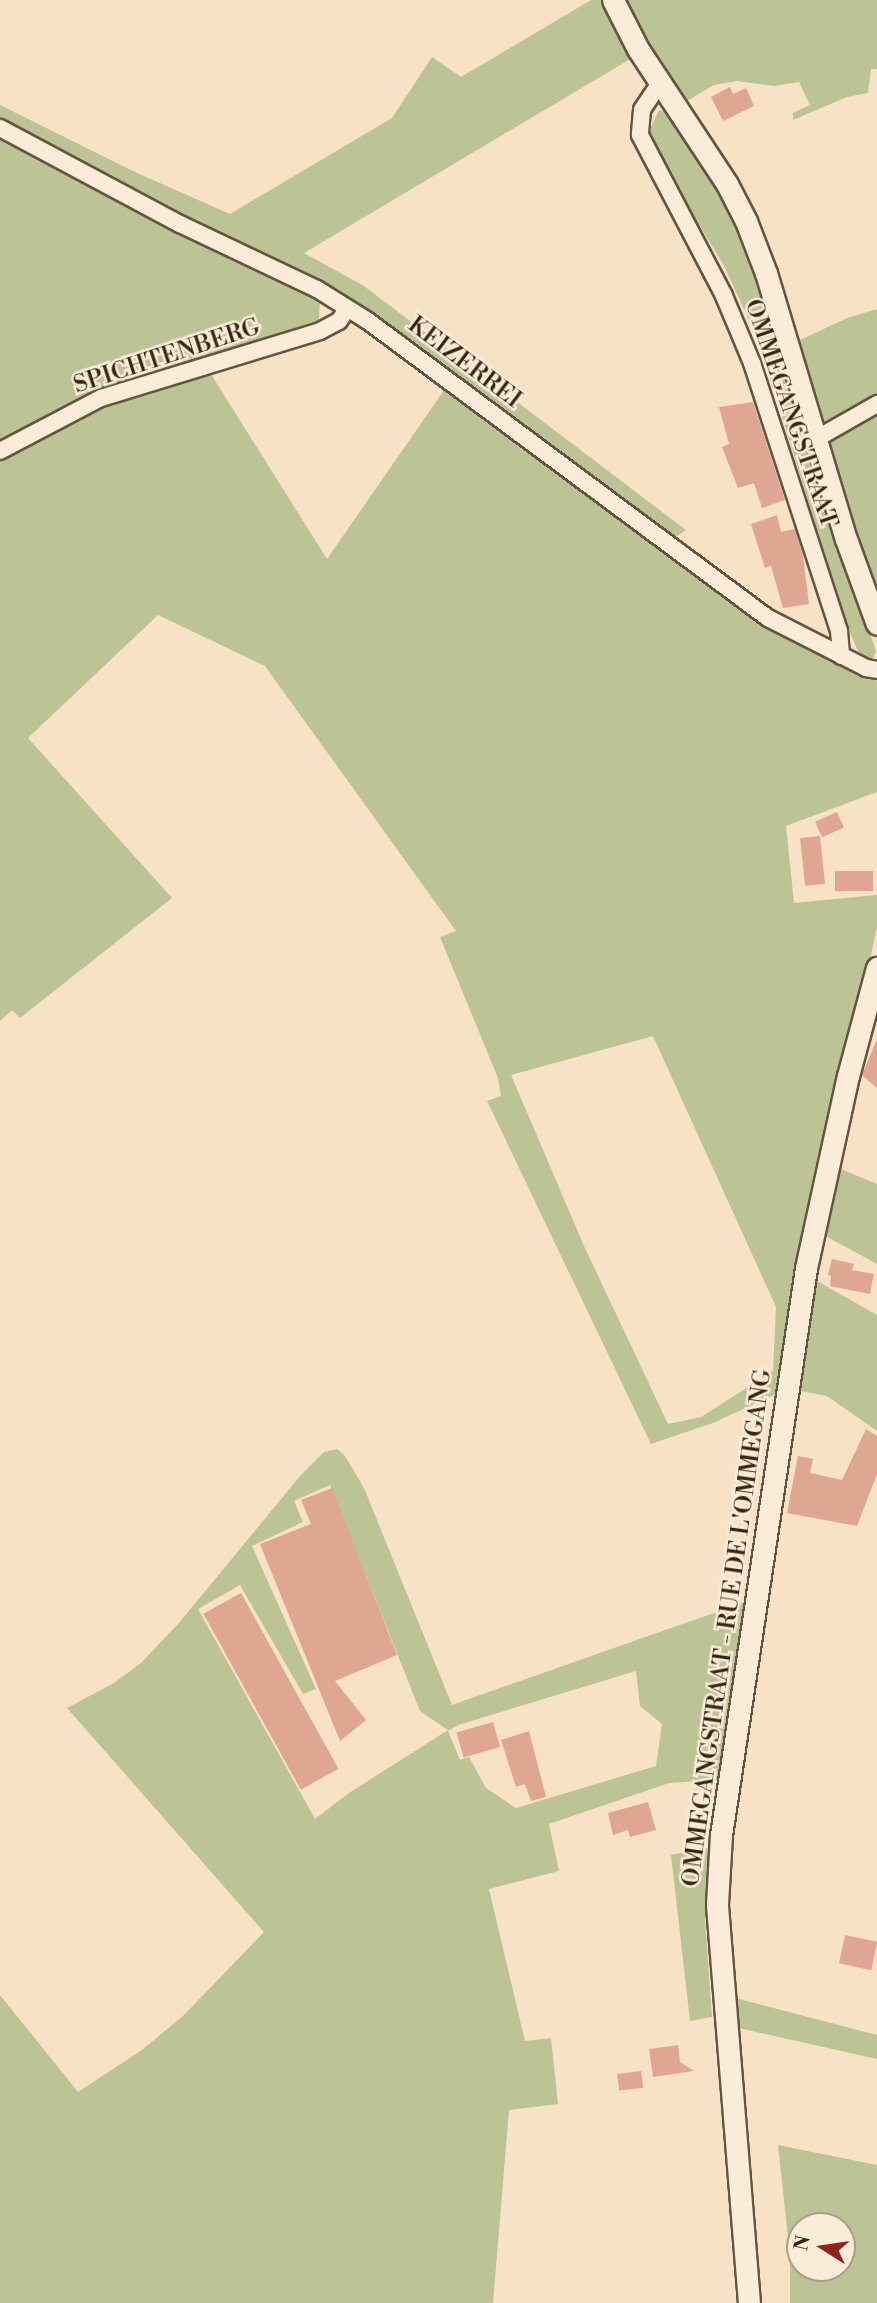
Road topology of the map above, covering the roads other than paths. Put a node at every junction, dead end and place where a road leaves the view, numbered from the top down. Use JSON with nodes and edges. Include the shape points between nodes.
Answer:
{"nodes":[{"id":1,"x":613,"y":0,"type":"edge"},
{"id":2,"x":660,"y":83,"type":"junction"},
{"id":3,"x":0,"y":128,"type":"edge"},
{"id":4,"x":347,"y":309,"type":"junction"},
{"id":5,"x":877,"y":404,"type":"edge"},
{"id":6,"x":814,"y":440,"type":"junction"},
{"id":7,"x":0,"y":451,"type":"edge"},
{"id":8,"x":877,"y":624,"type":"edge"},
{"id":9,"x":841,"y":656,"type":"junction"},
{"id":10,"x":877,"y":670,"type":"edge"},
{"id":11,"x":877,"y":968,"type":"edge"},
{"id":12,"x":749,"y":2303,"type":"edge"}],
"edges":[{"from":1,"to":2,"type":"main road"},
{"from":2,"to":6,"type":"main road","via":[[705,148],[746,221]]},
{"from":2,"to":9,"type":"street","name":"OMMEGANGSTRAAT","via":[[642,110],[640,135],[724,296],[752,363],[839,631]]},
{"from":3,"to":4,"type":"street","name":"KEIZERREI","via":[[180,224],[317,289]]},
{"from":4,"to":7,"type":"street","name":"SPICHTENBERG","via":[[339,321],[320,331],[101,398]]},
{"from":4,"to":9,"type":"street","name":"KEIZERREI","via":[[394,339],[768,618]]},
{"from":5,"to":6,"type":"street"},
{"from":6,"to":8,"type":"main road"},
{"from":9,"to":10,"type":"street","name":"KEIZERREI"},
{"from":11,"to":12,"type":"main road","name":"OMMEGANGSTRAAT - RUE DE L'OMMEGANG","via":[[806,1268],[721,1835],[717,1904]]}]}
